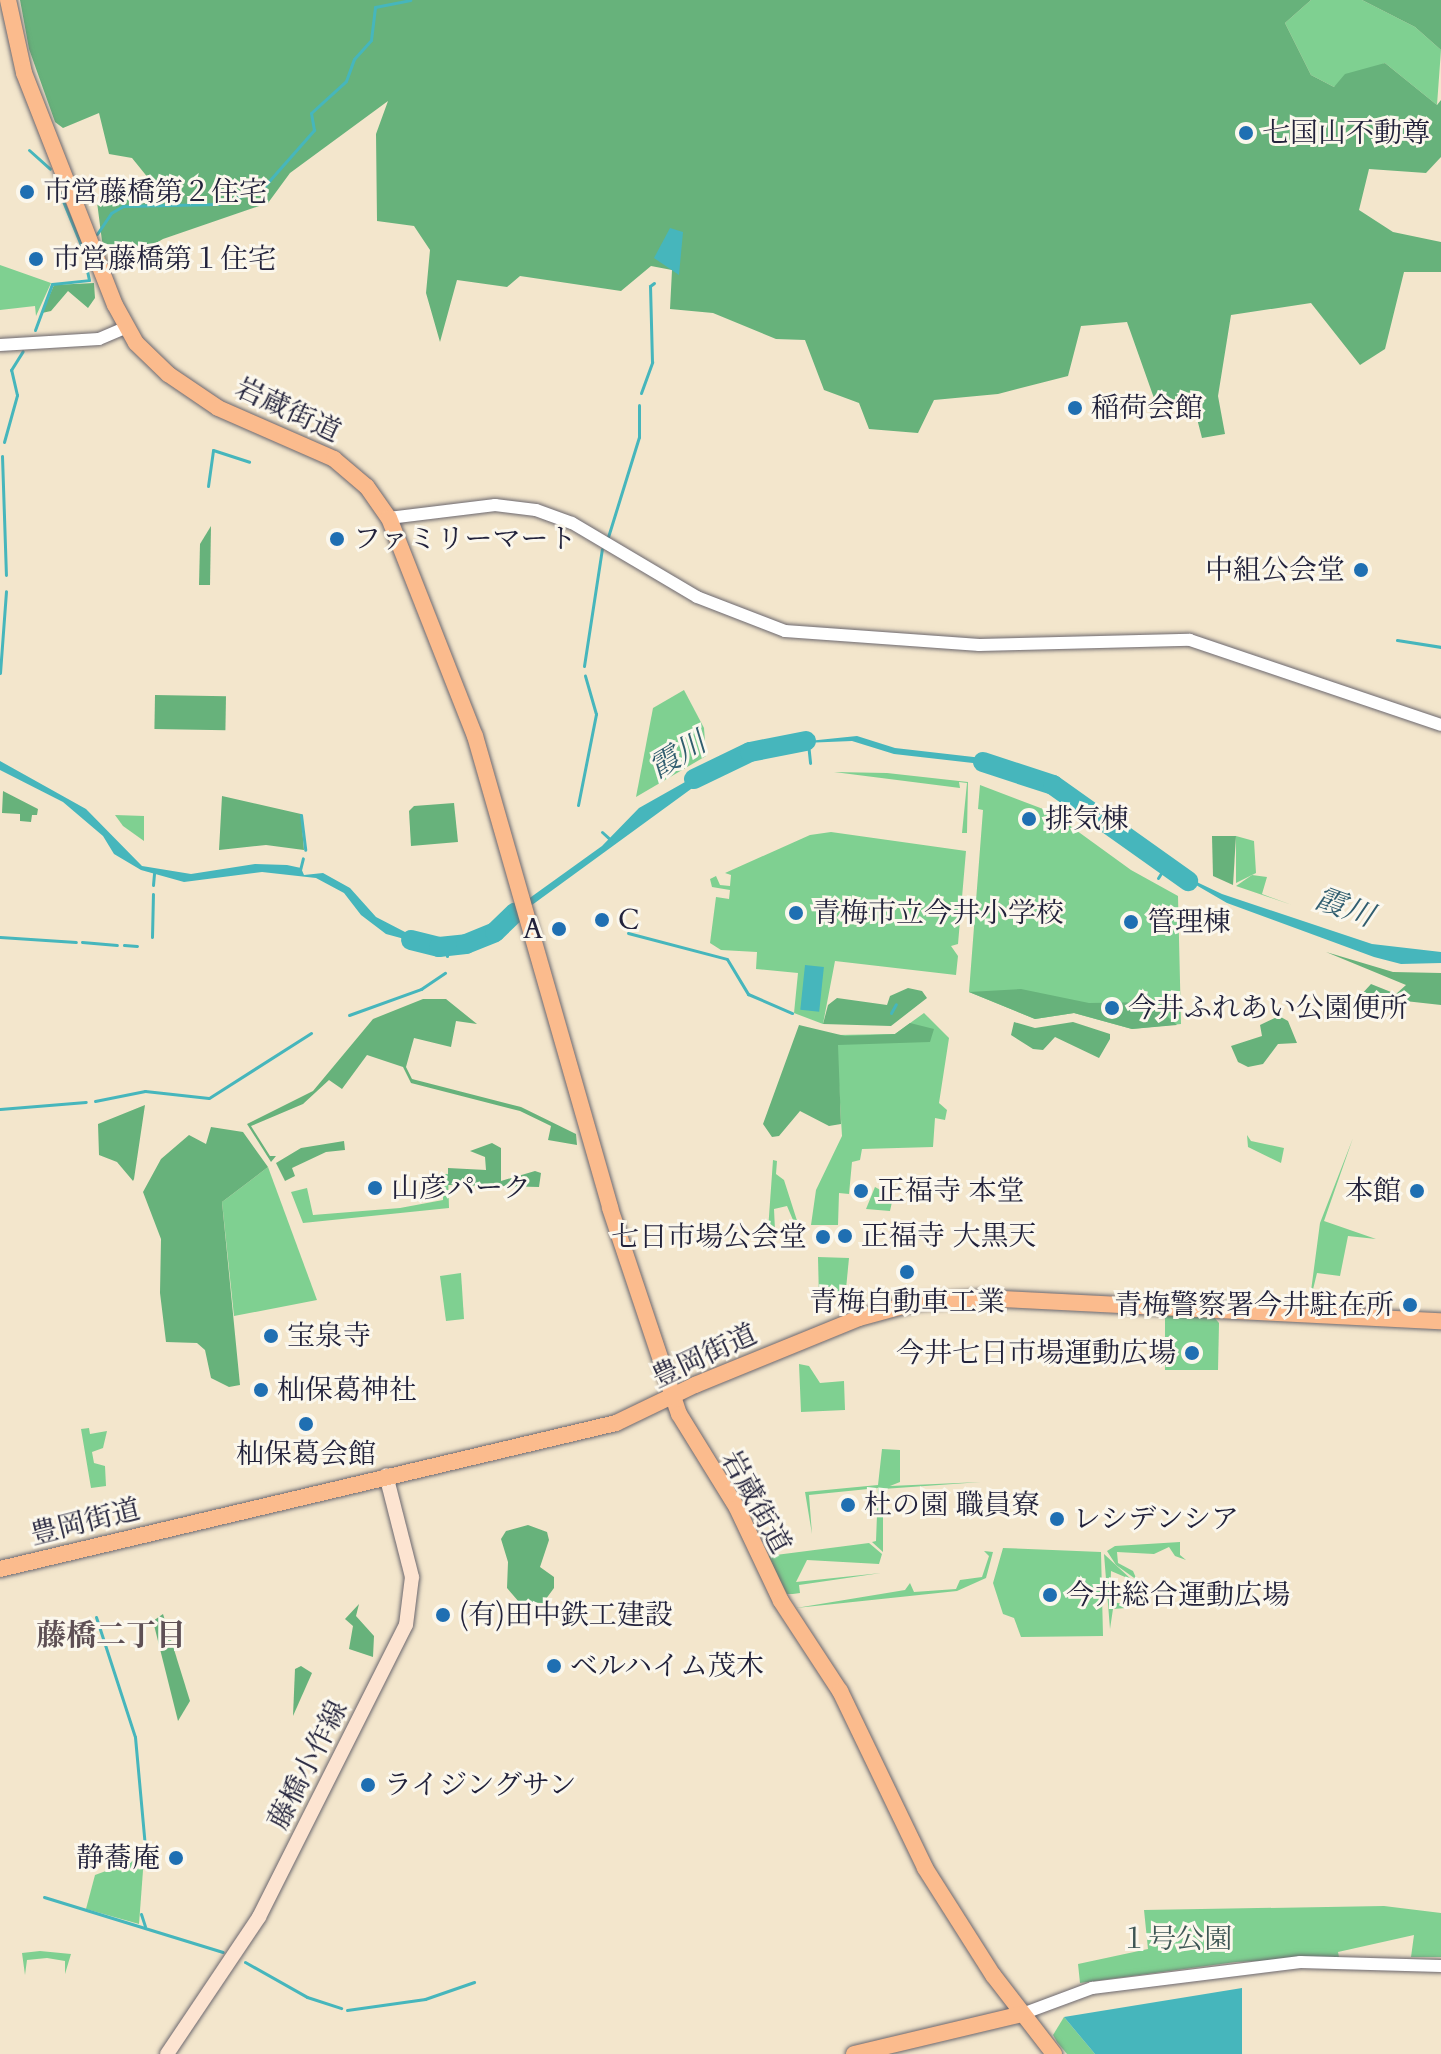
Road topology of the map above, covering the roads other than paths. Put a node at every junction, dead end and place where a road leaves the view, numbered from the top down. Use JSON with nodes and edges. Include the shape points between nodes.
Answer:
{"nodes":[{"id":1,"x":8,"y":0,"type":"edge"},
{"id":2,"x":125,"y":328,"type":"junction"},
{"id":3,"x":0,"y":345,"type":"edge"},
{"id":4,"x":389,"y":518,"type":"junction"},
{"id":5,"x":1441,"y":725,"type":"edge"},
{"id":6,"x":1441,"y":1321,"type":"edge"},
{"id":7,"x":674,"y":1397,"type":"junction"},
{"id":8,"x":386,"y":1475,"type":"junction"},
{"id":9,"x":0,"y":1569,"type":"edge"},
{"id":10,"x":1441,"y":1966,"type":"edge"},
{"id":11,"x":1022,"y":2014,"type":"junction"},
{"id":12,"x":859,"y":2053,"type":"edge"},
{"id":13,"x":167,"y":2054,"type":"edge"},
{"id":14,"x":1054,"y":2054,"type":"edge"}],
"edges":[{"from":1,"to":2,"type":"main road","name":"岩蔵街道","via":[[24,73]]},
{"from":2,"to":3,"type":"street","via":[[99,339]]},
{"from":2,"to":4,"type":"main road","name":"岩蔵街道","via":[[152,361],[205,400],[342,464]]},
{"from":4,"to":5,"type":"street","via":[[495,505],[536,510],[572,523],[697,597],[790,632],[979,645],[1190,640]]},
{"from":4,"to":7,"type":"main road","name":"岩蔵街道","via":[[468,716],[614,1219]]},
{"from":6,"to":7,"type":"main road","name":"豊岡街道","via":[[932,1300],[859,1318]]},
{"from":7,"to":8,"type":"main road","name":"豊岡街道","via":[[637,1416],[585,1432]]},
{"from":7,"to":11,"type":"main road","name":"岩蔵街道","via":[[687,1433],[737,1508],[781,1601],[840,1691],[925,1868]]},
{"from":8,"to":9,"type":"main road","name":"豊岡街道"},
{"from":8,"to":13,"type":"main road","name":"藤橋小作線","via":[[412,1577],[406,1625],[259,1917]]},
{"from":10,"to":11,"type":"street","via":[[1300,1962],[1092,1988]]},
{"from":11,"to":12,"type":"main road"},
{"from":11,"to":14,"type":"main road","name":"岩蔵街道"}]}
